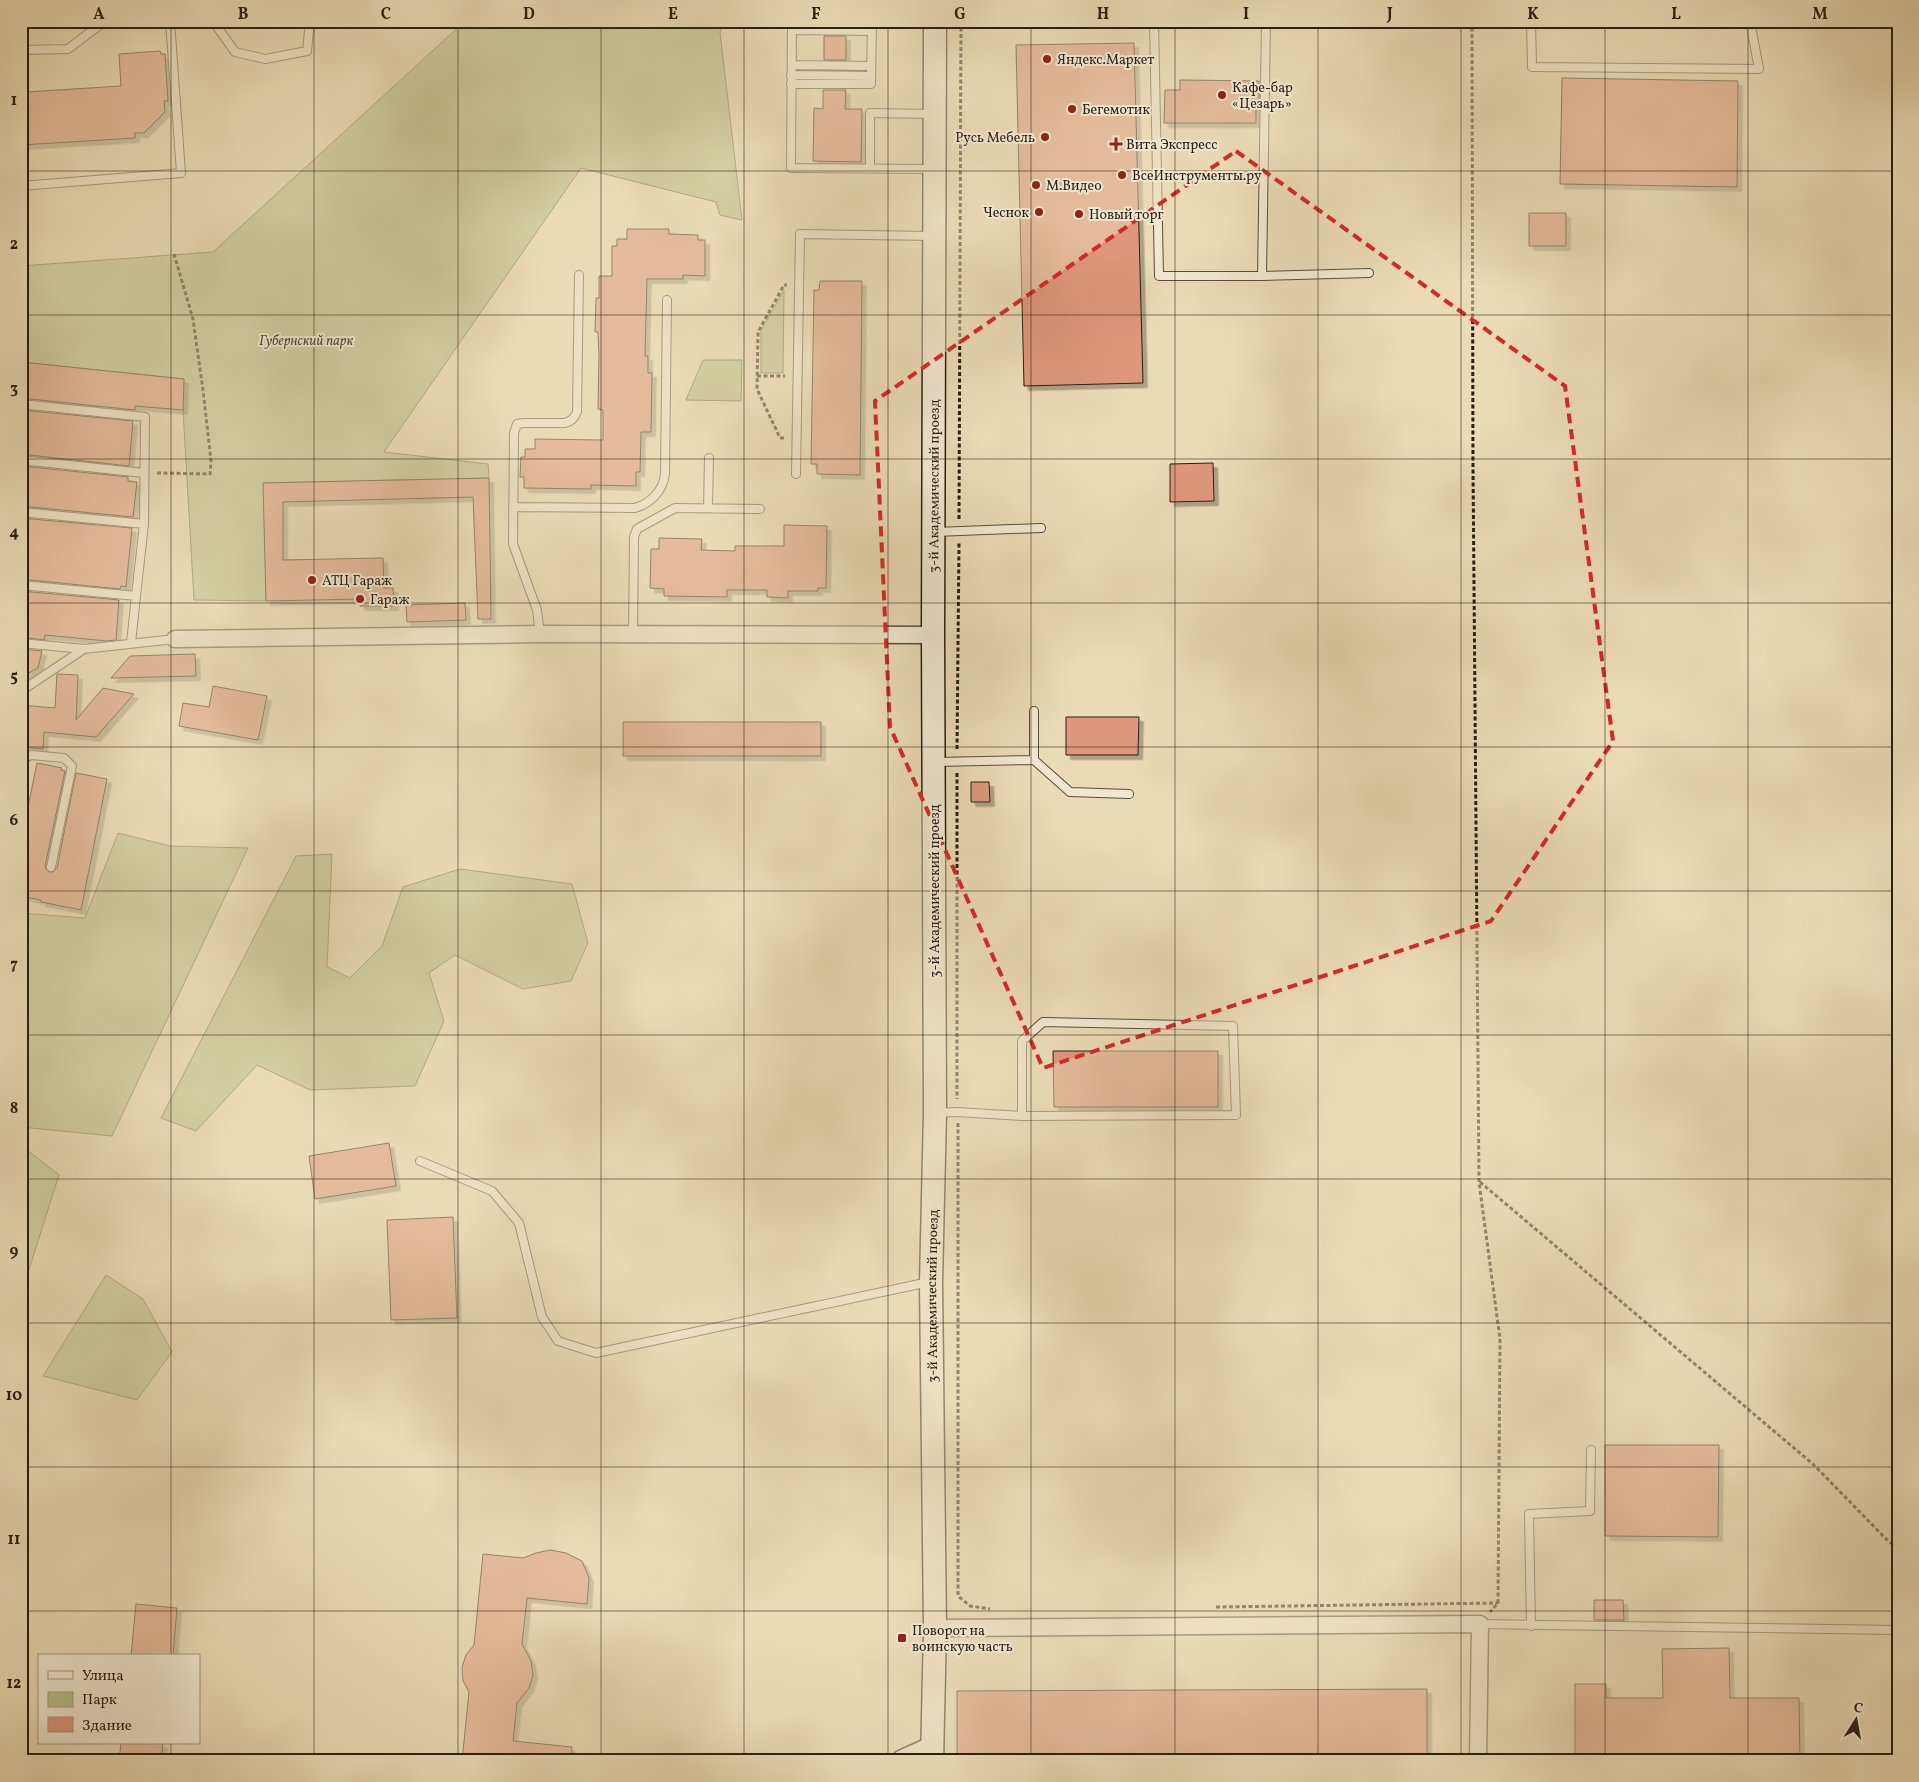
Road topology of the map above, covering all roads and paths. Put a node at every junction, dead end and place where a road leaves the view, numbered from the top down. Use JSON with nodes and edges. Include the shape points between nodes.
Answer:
{"nodes":[{"id":1,"x":105,"y":21,"type":"edge"},
{"id":2,"x":170,"y":21,"type":"edge"},
{"id":3,"x":213,"y":21,"type":"edge"},
{"id":4,"x":310,"y":21,"type":"edge"},
{"id":5,"x":961,"y":21,"type":"edge"},
{"id":6,"x":1154,"y":21,"type":"edge"},
{"id":7,"x":1266,"y":21,"type":"edge"},
{"id":8,"x":1472,"y":21,"type":"edge"},
{"id":9,"x":1531,"y":21,"type":"edge"},
{"id":10,"x":1750,"y":21,"type":"edge"},
{"id":11,"x":935,"y":22,"type":"edge"},
{"id":12,"x":792,"y":24,"type":"edge"},
{"id":13,"x":872,"y":25,"type":"edge"},
{"id":14,"x":21,"y":50,"type":"edge"},
{"id":15,"x":792,"y":66,"type":"junction"},
{"id":16,"x":871,"y":66,"type":"junction"},
{"id":17,"x":791,"y":75,"type":"junction"},
{"id":18,"x":871,"y":76,"type":"junction"},
{"id":19,"x":791,"y":84,"type":"junction"},
{"id":20,"x":934,"y":114,"type":"junction"},
{"id":21,"x":870,"y":168,"type":"junction"},
{"id":22,"x":933,"y":169,"type":"junction"},
{"id":23,"x":21,"y":186,"type":"edge"},
{"id":24,"x":934,"y":236,"type":"junction"},
{"id":25,"x":174,"y":254,"type":"dead end"},
{"id":26,"x":1369,"y":273,"type":"dead end"},
{"id":27,"x":579,"y":275,"type":"dead end"},
{"id":28,"x":1262,"y":276,"type":"junction"},
{"id":29,"x":799,"y":286,"type":"junction"},
{"id":30,"x":667,"y":300,"type":"dead end"},
{"id":31,"x":757,"y":376,"type":"junction"},
{"id":32,"x":798,"y":377,"type":"junction"},
{"id":33,"x":21,"y":404,"type":"edge"},
{"id":34,"x":797,"y":438,"type":"junction"},
{"id":35,"x":709,"y":458,"type":"dead end"},
{"id":36,"x":21,"y":460,"type":"edge"},
{"id":37,"x":144,"y":473,"type":"junction"},
{"id":38,"x":796,"y":474,"type":"dead end"},
{"id":39,"x":513,"y":507,"type":"junction"},
{"id":40,"x":708,"y":508,"type":"junction"},
{"id":41,"x":760,"y":509,"type":"dead end"},
{"id":42,"x":21,"y":512,"type":"edge"},
{"id":43,"x":144,"y":524,"type":"junction"},
{"id":44,"x":1041,"y":528,"type":"dead end"},
{"id":45,"x":959,"y":530,"type":"junction"},
{"id":46,"x":933,"y":532,"type":"junction"},
{"id":47,"x":21,"y":585,"type":"edge"},
{"id":48,"x":136,"y":596,"type":"junction"},
{"id":49,"x":540,"y":634,"type":"junction"},
{"id":50,"x":633,"y":634,"type":"junction"},
{"id":51,"x":933,"y":635,"type":"junction"},
{"id":52,"x":175,"y":638,"type":"joint"},
{"id":53,"x":21,"y":643,"type":"edge"},
{"id":54,"x":131,"y":643,"type":"junction"},
{"id":55,"x":84,"y":649,"type":"junction"},
{"id":56,"x":21,"y":692,"type":"edge"},
{"id":57,"x":1034,"y":711,"type":"dead end"},
{"id":58,"x":21,"y":760,"type":"edge"},
{"id":59,"x":957,"y":760,"type":"junction"},
{"id":60,"x":1034,"y":760,"type":"junction"},
{"id":61,"x":934,"y":762,"type":"junction"},
{"id":62,"x":1129,"y":794,"type":"dead end"},
{"id":63,"x":51,"y":867,"type":"dead end"},
{"id":64,"x":958,"y":1112,"type":"junction"},
{"id":65,"x":935,"y":1114,"type":"junction"},
{"id":66,"x":1022,"y":1116,"type":"junction"},
{"id":67,"x":420,"y":1161,"type":"dead end"},
{"id":68,"x":1480,"y":1182,"type":"junction"},
{"id":69,"x":932,"y":1282,"type":"junction"},
{"id":70,"x":1591,"y":1450,"type":"dead end"},
{"id":71,"x":1898,"y":1547,"type":"edge"},
{"id":72,"x":1498,"y":1603,"type":"junction"},
{"id":73,"x":1210,"y":1607,"type":"dead end"},
{"id":74,"x":992,"y":1609,"type":"dead end"},
{"id":75,"x":1480,"y":1624,"type":"junction"},
{"id":76,"x":1530,"y":1626,"type":"junction"},
{"id":77,"x":935,"y":1628,"type":"junction"},
{"id":78,"x":1898,"y":1630,"type":"edge"},
{"id":79,"x":932,"y":1755,"type":"edge"},
{"id":80,"x":903,"y":1761,"type":"edge"},
{"id":81,"x":1478,"y":1761,"type":"edge"}],
"edges":[{"from":1,"to":14,"type":"lane","via":[[68,48]]},
{"from":2,"to":23,"type":"lane","via":[[181,173]]},
{"from":3,"to":4,"type":"lane","via":[[235,52],[265,59],[307,51]]},
{"from":5,"to":45,"type":"path"},
{"from":6,"to":28,"type":"lane","via":[[1159,276]]},
{"from":7,"to":28,"type":"lane"},
{"from":8,"to":68,"type":"path"},
{"from":9,"to":10,"type":"lane","via":[[1532,67],[1759,69]]},
{"from":11,"to":13,"type":"lane"},
{"from":11,"to":20,"type":"street","name":"3-й Академический проезд"},
{"from":12,"to":13,"type":"lane"},
{"from":12,"to":15,"type":"lane"},
{"from":13,"to":16,"type":"lane"},
{"from":15,"to":16,"type":"lane"},
{"from":15,"to":17,"type":"lane"},
{"from":16,"to":18,"type":"lane"},
{"from":17,"to":18,"type":"lane"},
{"from":17,"to":19,"type":"lane"},
{"from":18,"to":19,"type":"lane","via":[[871,84]]},
{"from":19,"to":21,"type":"lane","via":[[791,168]]},
{"from":20,"to":21,"type":"lane","via":[[870,113]]},
{"from":20,"to":22,"type":"street","name":"3-й Академический проезд"},
{"from":21,"to":22,"type":"lane"},
{"from":22,"to":24,"type":"street","name":"3-й Академический проезд"},
{"from":24,"to":29,"type":"lane","via":[[800,234]]},
{"from":24,"to":46,"type":"street","name":"3-й Академический проезд"},
{"from":25,"to":37,"type":"path","via":[[192,320],[203,390],[210,474]]},
{"from":26,"to":28,"type":"lane"},
{"from":27,"to":39,"type":"lane","via":[[577,412],[571,421],[565,423],[517,424]]},
{"from":29,"to":31,"type":"path","via":[[784,285],[758,332]]},
{"from":29,"to":32,"type":"lane"},
{"from":30,"to":39,"type":"lane","via":[[665,474],[658,492],[643,506],[635,508]]},
{"from":31,"to":32,"type":"path"},
{"from":31,"to":34,"type":"path","via":[[757,389],[780,438]]},
{"from":32,"to":34,"type":"lane"},
{"from":33,"to":37,"type":"lane","via":[[145,417]]},
{"from":34,"to":38,"type":"lane"},
{"from":35,"to":40,"type":"lane"},
{"from":36,"to":37,"type":"lane"},
{"from":37,"to":43,"type":"lane"},
{"from":39,"to":49,"type":"lane","via":[[513,544],[538,610]]},
{"from":40,"to":41,"type":"lane"},
{"from":40,"to":50,"type":"lane","via":[[675,508],[637,529],[634,537]]},
{"from":42,"to":43,"type":"lane"},
{"from":43,"to":48,"type":"lane"},
{"from":44,"to":45,"type":"lane"},
{"from":45,"to":46,"type":"lane"},
{"from":45,"to":59,"type":"path"},
{"from":46,"to":51,"type":"street","name":"3-й Академический проезд"},
{"from":47,"to":48,"type":"lane"},
{"from":48,"to":54,"type":"lane"},
{"from":49,"to":50,"type":"street"},
{"from":49,"to":52,"type":"street"},
{"from":50,"to":51,"type":"street"},
{"from":51,"to":61,"type":"street","name":"3-й Академический проезд"},
{"from":52,"to":54,"type":"lane"},
{"from":53,"to":55,"type":"lane"},
{"from":54,"to":55,"type":"lane"},
{"from":55,"to":56,"type":"lane"},
{"from":57,"to":60,"type":"lane"},
{"from":58,"to":63,"type":"lane","via":[[32,755],[64,758],[72,766]]},
{"from":59,"to":60,"type":"lane"},
{"from":59,"to":61,"type":"lane"},
{"from":59,"to":64,"type":"path"},
{"from":60,"to":62,"type":"lane","via":[[1070,792]]},
{"from":61,"to":65,"type":"street","name":"3-й Академический проезд"},
{"from":64,"to":65,"type":"lane"},
{"from":64,"to":66,"type":"lane"},
{"from":64,"to":74,"type":"path","via":[[958,1596],[970,1606]]},
{"from":65,"to":69,"type":"street","name":"3-й Академический проезд"},
{"from":66,"to":66,"type":"lane","via":[[1236,1115],[1233,1026],[1043,1022],[1022,1041]]},
{"from":67,"to":69,"type":"lane","via":[[492,1191],[519,1222],[542,1317],[558,1341],[596,1354]]},
{"from":68,"to":71,"type":"path","via":[[1814,1465],[1889,1542]]},
{"from":68,"to":72,"type":"path","via":[[1500,1339]]},
{"from":69,"to":77,"type":"street","name":"3-й Академический проезд"},
{"from":70,"to":76,"type":"lane","via":[[1590,1511],[1529,1514]]},
{"from":72,"to":73,"type":"path"},
{"from":72,"to":75,"type":"path"},
{"from":75,"to":76,"type":"lane"},
{"from":75,"to":77,"type":"street"},
{"from":75,"to":81,"type":"street"},
{"from":76,"to":78,"type":"lane"},
{"from":77,"to":79,"type":"street","name":"3-й Академический проезд"},
{"from":79,"to":80,"type":"street"}]}
